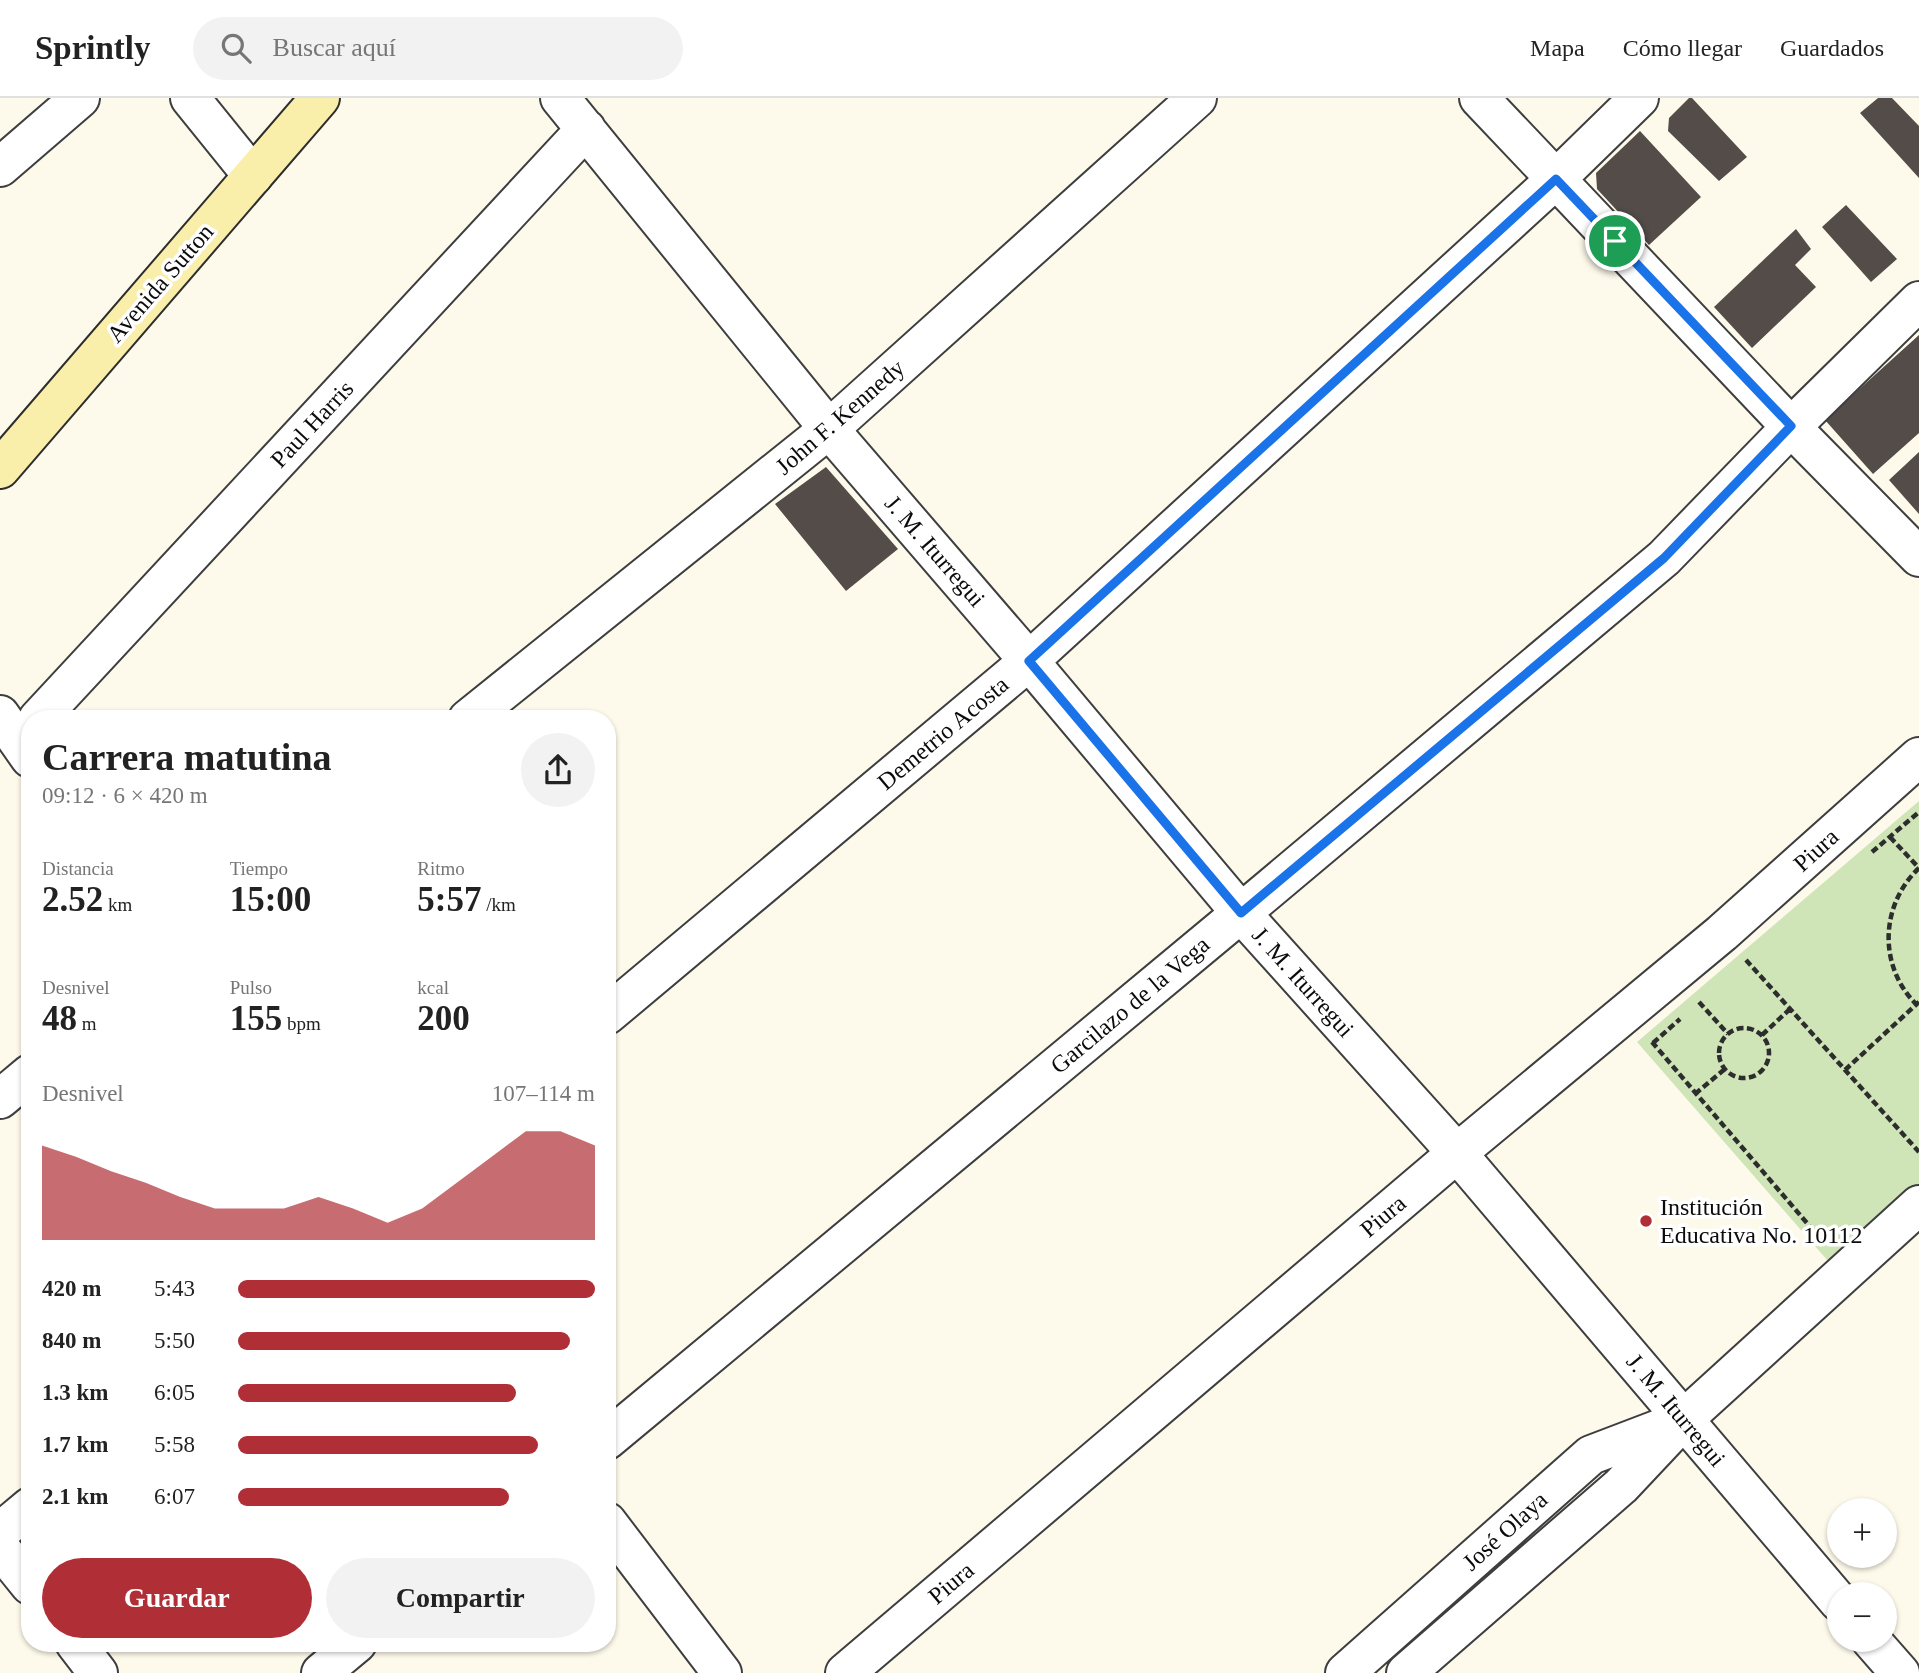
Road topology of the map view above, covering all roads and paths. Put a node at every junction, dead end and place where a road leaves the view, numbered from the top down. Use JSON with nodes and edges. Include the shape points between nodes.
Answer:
{"nodes":[{"id":1,"x":80,"y":98,"type":"edge"},
{"id":2,"x":190,"y":98,"type":"edge"},
{"id":3,"x":320,"y":98,"type":"edge"},
{"id":4,"x":560,"y":98,"type":"edge"},
{"id":5,"x":1197,"y":98,"type":"edge"},
{"id":6,"x":1479,"y":98,"type":"edge"},
{"id":7,"x":1639,"y":98,"type":"edge"},
{"id":8,"x":586,"y":129,"type":"junction"},
{"id":9,"x":0,"y":167,"type":"edge"},
{"id":10,"x":253,"y":176,"type":"junction"},
{"id":11,"x":1556,"y":179,"type":"junction"},
{"id":12,"x":1919,"y":301,"type":"edge"},
{"id":13,"x":1791,"y":426,"type":"junction"},
{"id":14,"x":829,"y":429,"type":"junction"},
{"id":15,"x":0,"y":468,"type":"edge"},
{"id":16,"x":1919,"y":557,"type":"edge"},
{"id":17,"x":1029,"y":661,"type":"junction"},
{"id":18,"x":44,"y":710,"type":"edge"},
{"id":19,"x":479,"y":710,"type":"edge"},
{"id":20,"x":1919,"y":757,"type":"edge"},
{"id":21,"x":1890,"y":837,"type":"dead end"},
{"id":22,"x":1919,"y":868,"type":"edge"},
{"id":23,"x":1241,"y":913,"type":"junction"},
{"id":24,"x":1722,"y":933,"type":"junction"},
{"id":25,"x":1699,"y":1002,"type":"dead end"},
{"id":26,"x":1918,"y":1005,"type":"edge"},
{"id":27,"x":616,"y":1007,"type":"edge"},
{"id":28,"x":1790,"y":1009,"type":"junction"},
{"id":29,"x":1626,"y":1013,"type":"junction"},
{"id":30,"x":1728,"y":1034,"type":"junction"},
{"id":31,"x":1762,"y":1035,"type":"junction"},
{"id":32,"x":1726,"y":1069,"type":"junction"},
{"id":33,"x":1845,"y":1070,"type":"junction"},
{"id":34,"x":21,"y":1082,"type":"edge"},
{"id":35,"x":1695,"y":1094,"type":"junction"},
{"id":36,"x":0,"y":1099,"type":"edge"},
{"id":37,"x":1919,"y":1152,"type":"edge"},
{"id":38,"x":1457,"y":1153,"type":"junction"},
{"id":39,"x":1919,"y":1205,"type":"edge"},
{"id":40,"x":1847,"y":1271,"type":"junction"},
{"id":41,"x":1684,"y":1419,"type":"junction"},
{"id":42,"x":616,"y":1433,"type":"edge"},
{"id":43,"x":21,"y":1514,"type":"edge"},
{"id":44,"x":0,"y":1532,"type":"edge"},
{"id":45,"x":616,"y":1534,"type":"edge"},
{"id":46,"x":0,"y":1548,"type":"edge"},
{"id":47,"x":21,"y":1575,"type":"edge"},
{"id":48,"x":1827,"y":1588,"type":"edge"},
{"id":49,"x":82,"y":1652,"type":"edge"},
{"id":50,"x":347,"y":1652,"type":"edge"},
{"id":51,"x":1882,"y":1652,"type":"edge"},
{"id":52,"x":1919,"y":1654,"type":"edge"},
{"id":53,"x":98,"y":1673,"type":"edge"},
{"id":54,"x":321,"y":1673,"type":"edge"},
{"id":55,"x":722,"y":1673,"type":"edge"},
{"id":56,"x":845,"y":1673,"type":"edge"},
{"id":57,"x":1345,"y":1673,"type":"edge"},
{"id":58,"x":1406,"y":1673,"type":"edge"},
{"id":59,"x":1900,"y":1673,"type":"edge"}],
"edges":[{"from":1,"to":9,"type":"street"},
{"from":2,"to":10,"type":"street"},
{"from":3,"to":10,"type":"street","name":"Avenida Sutton"},
{"from":4,"to":8,"type":"street","name":"J. M. Iturregui"},
{"from":5,"to":14,"type":"street","name":"John F. Kennedy"},
{"from":6,"to":11,"type":"street"},
{"from":7,"to":11,"type":"street","name":"Demetrio Acosta"},
{"from":8,"to":14,"type":"street","name":"J. M. Iturregui"},
{"from":8,"to":18,"type":"street","name":"Paul Harris"},
{"from":10,"to":15,"type":"street","name":"Avenida Sutton"},
{"from":11,"to":13,"type":"street"},
{"from":11,"to":17,"type":"street","name":"Demetrio Acosta"},
{"from":12,"to":13,"type":"street","name":"Garcilazo de la Vega"},
{"from":13,"to":16,"type":"street"},
{"from":13,"to":23,"type":"street","name":"Garcilazo de la Vega","via":[[1664,558]]},
{"from":14,"to":17,"type":"street","name":"J. M. Iturregui"},
{"from":14,"to":19,"type":"street","name":"John F. Kennedy"},
{"from":17,"to":23,"type":"street","name":"J. M. Iturregui"},
{"from":17,"to":27,"type":"street","name":"Demetrio Acosta"},
{"from":20,"to":24,"type":"street","name":"Piura"},
{"from":21,"to":22,"type":"path"},
{"from":22,"to":26,"type":"path","via":[[1897,897],[1889,919],[1888,942],[1901,986]]},
{"from":23,"to":38,"type":"street","name":"J. M. Iturregui"},
{"from":23,"to":42,"type":"street","name":"Garcilazo de la Vega"},
{"from":24,"to":28,"type":"path"},
{"from":24,"to":29,"type":"street","name":"Piura"},
{"from":25,"to":30,"type":"path"},
{"from":26,"to":33,"type":"path"},
{"from":28,"to":31,"type":"path"},
{"from":28,"to":33,"type":"path"},
{"from":29,"to":35,"type":"path"},
{"from":29,"to":38,"type":"street","name":"Piura"},
{"from":30,"to":31,"type":"path","via":[[1751,1029]]},
{"from":30,"to":32,"type":"path","via":[[1720,1051]]},
{"from":31,"to":32,"type":"path","via":[[1769,1056],[1757,1075],[1735,1076]]},
{"from":32,"to":35,"type":"path"},
{"from":33,"to":37,"type":"path"},
{"from":34,"to":36,"type":"street"},
{"from":35,"to":40,"type":"path"},
{"from":38,"to":41,"type":"street","name":"J. M. Iturregui"},
{"from":38,"to":56,"type":"street","name":"Piura"},
{"from":39,"to":40,"type":"street","name":"José Olaya"},
{"from":40,"to":41,"type":"street","name":"José Olaya"},
{"from":41,"to":48,"type":"street","name":"J. M. Iturregui"},
{"from":41,"to":57,"type":"street","name":"José Olaya","via":[[1591,1455]]},
{"from":41,"to":58,"type":"street","name":"José Olaya","via":[[1620,1486]]},
{"from":43,"to":44,"type":"street"},
{"from":45,"to":55,"type":"street"},
{"from":46,"to":47,"type":"street"},
{"from":49,"to":53,"type":"street"},
{"from":50,"to":54,"type":"street"},
{"from":51,"to":59,"type":"street"},
{"from":52,"to":59,"type":"street"}]}
